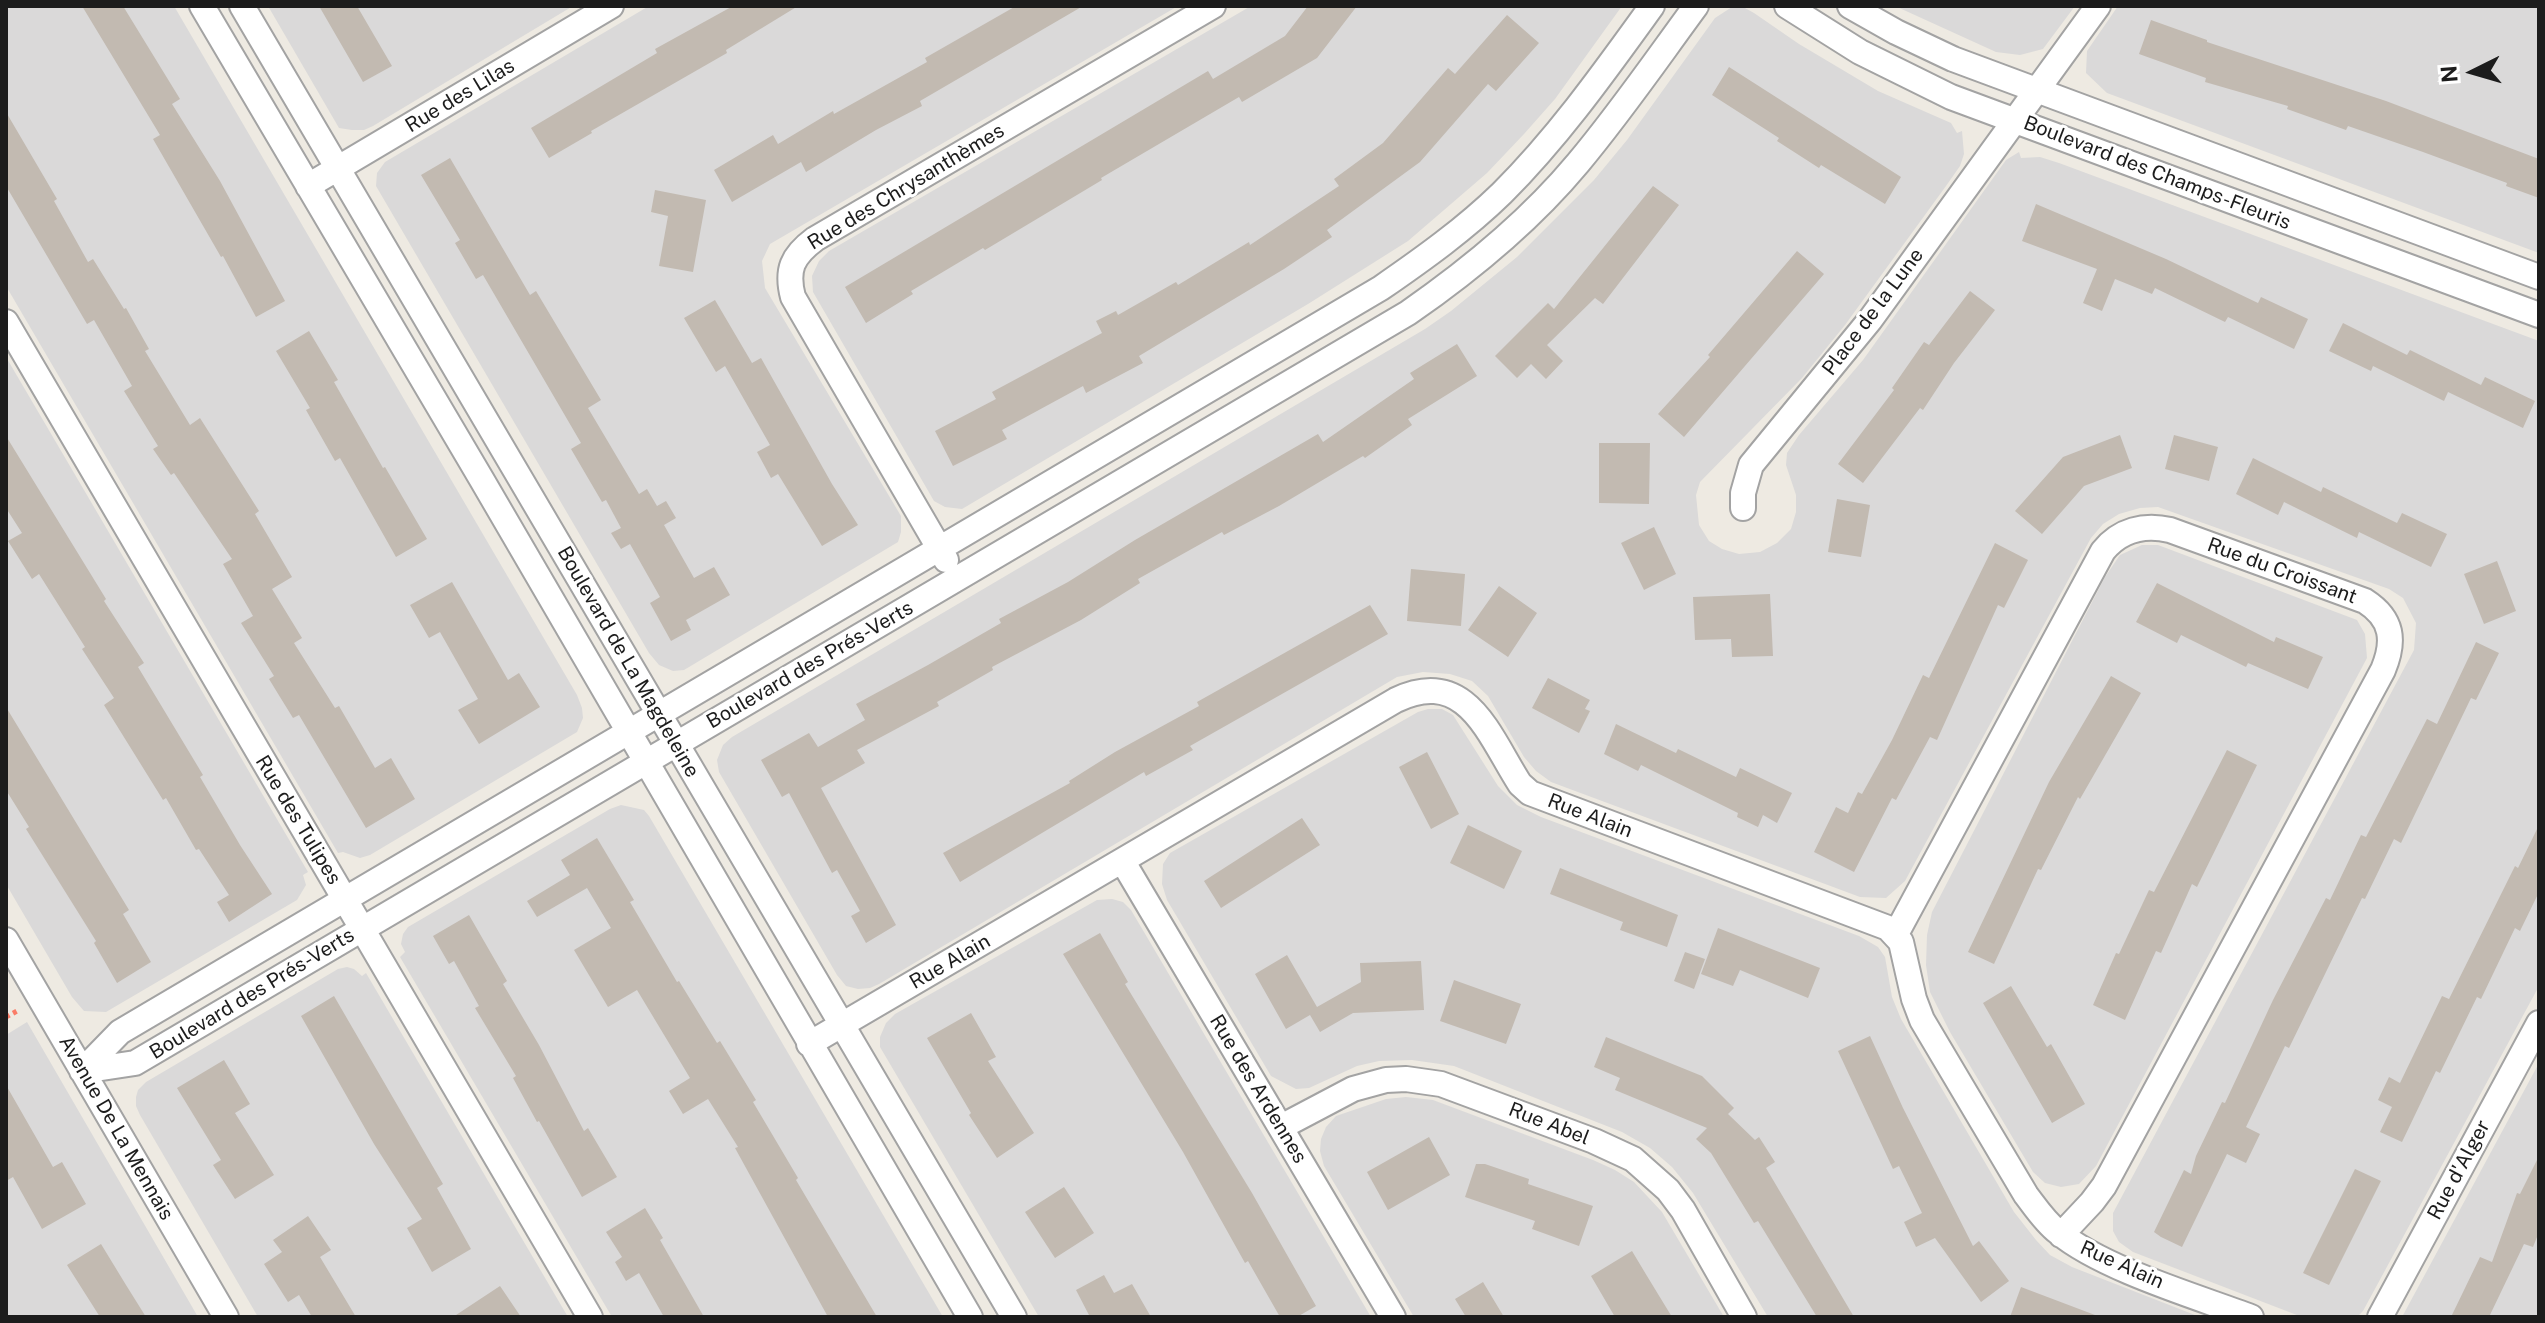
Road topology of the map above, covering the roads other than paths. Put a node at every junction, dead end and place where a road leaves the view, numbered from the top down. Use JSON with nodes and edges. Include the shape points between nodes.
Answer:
{"nodes":[{"id":1,"x":202,"y":6,"type":"edge"},
{"id":2,"x":242,"y":6,"type":"edge"},
{"id":3,"x":611,"y":6,"type":"edge"},
{"id":4,"x":1213,"y":6,"type":"edge"},
{"id":5,"x":1652,"y":6,"type":"edge"},
{"id":6,"x":1696,"y":6,"type":"edge"},
{"id":7,"x":1787,"y":6,"type":"edge"},
{"id":8,"x":1850,"y":6,"type":"edge"},
{"id":9,"x":2098,"y":6,"type":"edge"},
{"id":10,"x":2037,"y":91,"type":"junction"},
{"id":11,"x":2016,"y":119,"type":"junction"},
{"id":12,"x":338,"y":168,"type":"junction"},
{"id":13,"x":308,"y":186,"type":"junction"},
{"id":14,"x":2539,"y":277,"type":"edge"},
{"id":15,"x":2539,"y":315,"type":"edge"},
{"id":16,"x":6,"y":322,"type":"edge"},
{"id":17,"x":1743,"y":508,"type":"dead end"},
{"id":18,"x":940,"y":548,"type":"junction"},
{"id":19,"x":958,"y":579,"type":"junction"},
{"id":20,"x":658,"y":713,"type":"junction"},
{"id":21,"x":627,"y":732,"type":"junction"},
{"id":22,"x":676,"y":744,"type":"junction"},
{"id":23,"x":645,"y":762,"type":"junction"},
{"id":24,"x":1123,"y":862,"type":"junction"},
{"id":25,"x":345,"y":899,"type":"junction"},
{"id":26,"x":362,"y":929,"type":"junction"},
{"id":27,"x":1896,"y":934,"type":"junction"},
{"id":28,"x":6,"y":940,"type":"edge"},
{"id":29,"x":2539,"y":1023,"type":"edge"},
{"id":30,"x":842,"y":1025,"type":"junction"},
{"id":31,"x":809,"y":1044,"type":"junction"},
{"id":32,"x":82,"y":1071,"type":"junction"},
{"id":33,"x":1281,"y":1127,"type":"junction"},
{"id":34,"x":2061,"y":1235,"type":"junction"},
{"id":35,"x":226,"y":1317,"type":"edge"},
{"id":36,"x":590,"y":1317,"type":"edge"},
{"id":37,"x":970,"y":1317,"type":"edge"},
{"id":38,"x":1014,"y":1317,"type":"edge"},
{"id":39,"x":1393,"y":1317,"type":"edge"},
{"id":40,"x":1744,"y":1317,"type":"edge"},
{"id":41,"x":2251,"y":1317,"type":"edge"},
{"id":42,"x":2380,"y":1317,"type":"edge"}],
"edges":[{"from":1,"to":13,"type":"street","name":"Boulevard de La Magdeleine"},
{"from":2,"to":12,"type":"street","name":"Boulevard de La Magdeleine"},
{"from":3,"to":12,"type":"street","name":"Rue des Lilas"},
{"from":4,"to":18,"type":"street","name":"Rue des Chrysanthèmes","via":[[815,239],[791,262],[793,297]]},
{"from":5,"to":18,"type":"street","name":"Boulevard des Prés-Verts","via":[[1563,127],[1501,194],[1440,246],[1361,301]]},
{"from":6,"to":19,"type":"street","name":"Boulevard des Prés-Verts","via":[[1577,165],[1466,271],[1379,333]]},
{"from":7,"to":11,"type":"street","name":"Boulevard des Champs-Fleuris","via":[[1919,83]]},
{"from":8,"to":10,"type":"street","name":"Boulevard des Champs-Fleuris","via":[[1925,46]]},
{"from":9,"to":10,"type":"street","name":"Place de la Lune"},
{"from":10,"to":11,"type":"street","name":"Place de la Lune"},
{"from":10,"to":14,"type":"street","name":"Boulevard des Champs-Fleuris"},
{"from":11,"to":15,"type":"street","name":"Boulevard des Champs-Fleuris"},
{"from":11,"to":17,"type":"street","name":"Place de la Lune","via":[[1870,320],[1751,465]]},
{"from":12,"to":13,"type":"street","name":"Rue des Lilas"},
{"from":12,"to":20,"type":"street","name":"Boulevard de La Magdeleine"},
{"from":13,"to":21,"type":"street","name":"Boulevard de La Magdeleine"},
{"from":16,"to":25,"type":"street","name":"Rue des Tulipes"},
{"from":18,"to":19,"type":"street","name":"Rue des Chrysanthèmes"},
{"from":18,"to":20,"type":"street","name":"Boulevard des Prés-Verts"},
{"from":19,"to":22,"type":"street","name":"Boulevard des Prés-Verts"},
{"from":20,"to":21,"type":"street","name":"Boulevard des Prés-Verts"},
{"from":20,"to":22,"type":"street","name":"Boulevard de La Magdeleine"},
{"from":21,"to":23,"type":"street","name":"Boulevard de La Magdeleine"},
{"from":21,"to":25,"type":"street","name":"Boulevard des Prés-Verts"},
{"from":22,"to":23,"type":"street","name":"Boulevard des Prés-Verts"},
{"from":22,"to":30,"type":"street","name":"Boulevard de La Magdeleine"},
{"from":23,"to":26,"type":"street","name":"Boulevard des Prés-Verts"},
{"from":23,"to":31,"type":"street","name":"Boulevard de La Magdeleine"},
{"from":24,"to":27,"type":"street","name":"Rue Alain","via":[[1396,700],[1438,691],[1466,701],[1530,793],[1873,920]]},
{"from":24,"to":30,"type":"street","name":"Rue Alain"},
{"from":24,"to":33,"type":"street","name":"Rue des Ardennes"},
{"from":25,"to":26,"type":"street","name":"Rue des Tulipes"},
{"from":25,"to":32,"type":"street","name":"Boulevard des Prés-Verts","via":[[120,1032]]},
{"from":26,"to":32,"type":"street","name":"Boulevard des Prés-Verts","via":[[135,1063]]},
{"from":26,"to":36,"type":"street","name":"Rue des Tulipes"},
{"from":27,"to":34,"type":"street","name":"Rue Alain","via":[[1930,1034],[2026,1195]]},
{"from":27,"to":34,"type":"street","name":"Rue du Croissant","via":[[2103,551],[2122,534],[2146,527],[2170,530],[2365,601],[2384,617],[2391,640],[2383,670],[2104,1186]]},
{"from":28,"to":32,"type":"street","name":"Avenue De La Mennais"},
{"from":29,"to":42,"type":"street","name":"Rue d'Alger"},
{"from":30,"to":31,"type":"street","name":"Rue Alain"},
{"from":30,"to":38,"type":"street","name":"Boulevard de La Magdeleine"},
{"from":31,"to":37,"type":"street","name":"Boulevard de La Magdeleine"},
{"from":32,"to":35,"type":"street","name":"Avenue De La Mennais"},
{"from":33,"to":39,"type":"street","name":"Rue des Ardennes"},
{"from":33,"to":40,"type":"street","name":"Rue Abel","via":[[1353,1089],[1406,1079],[1441,1084],[1603,1144],[1633,1159],[1668,1190]]},
{"from":34,"to":41,"type":"street","name":"Rue Alain","via":[[2125,1268]]}]}
